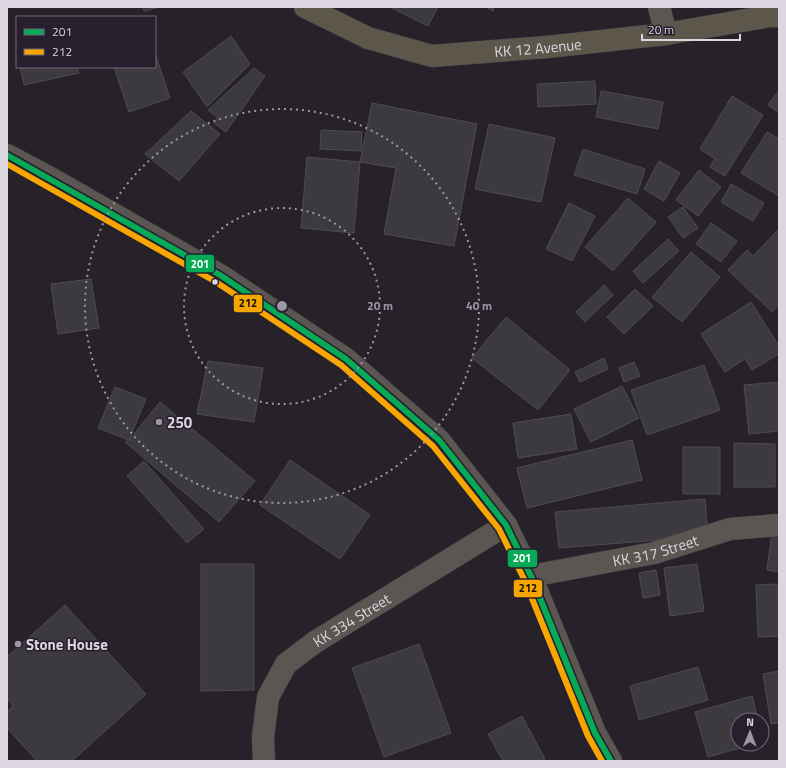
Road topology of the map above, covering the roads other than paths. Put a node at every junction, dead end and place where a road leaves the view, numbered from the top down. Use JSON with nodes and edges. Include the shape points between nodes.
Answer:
{"nodes":[{"id":1,"x":306,"y":7,"type":"edge"},
{"id":2,"x":659,"y":7,"type":"edge"},
{"id":3,"x":779,"y":16,"type":"edge"},
{"id":4,"x":666,"y":34,"type":"junction"},
{"id":5,"x":7,"y":155,"type":"edge"},
{"id":6,"x":506,"y":525,"type":"junction"},
{"id":7,"x":779,"y":525,"type":"edge"},
{"id":8,"x":531,"y":576,"type":"junction"},
{"id":9,"x":264,"y":761,"type":"edge"},
{"id":10,"x":611,"y":761,"type":"edge"}],
"edges":[{"from":1,"to":4,"type":"main road","name":"KK 12 Avenue","via":[[368,38],[432,56]]},
{"from":2,"to":4,"type":"street"},
{"from":3,"to":4,"type":"main road","name":"KK 12 Avenue"},
{"from":5,"to":6,"type":"street","via":[[220,276],[346,359],[439,440]]},
{"from":6,"to":8,"type":"street"},
{"from":6,"to":9,"type":"street","name":"KK 334 Street","via":[[315,642],[286,664],[268,697],[263,737]]},
{"from":7,"to":8,"type":"street","name":"KK 317 Street","via":[[730,529],[654,553]]},
{"from":8,"to":10,"type":"street","via":[[595,733]]}]}
